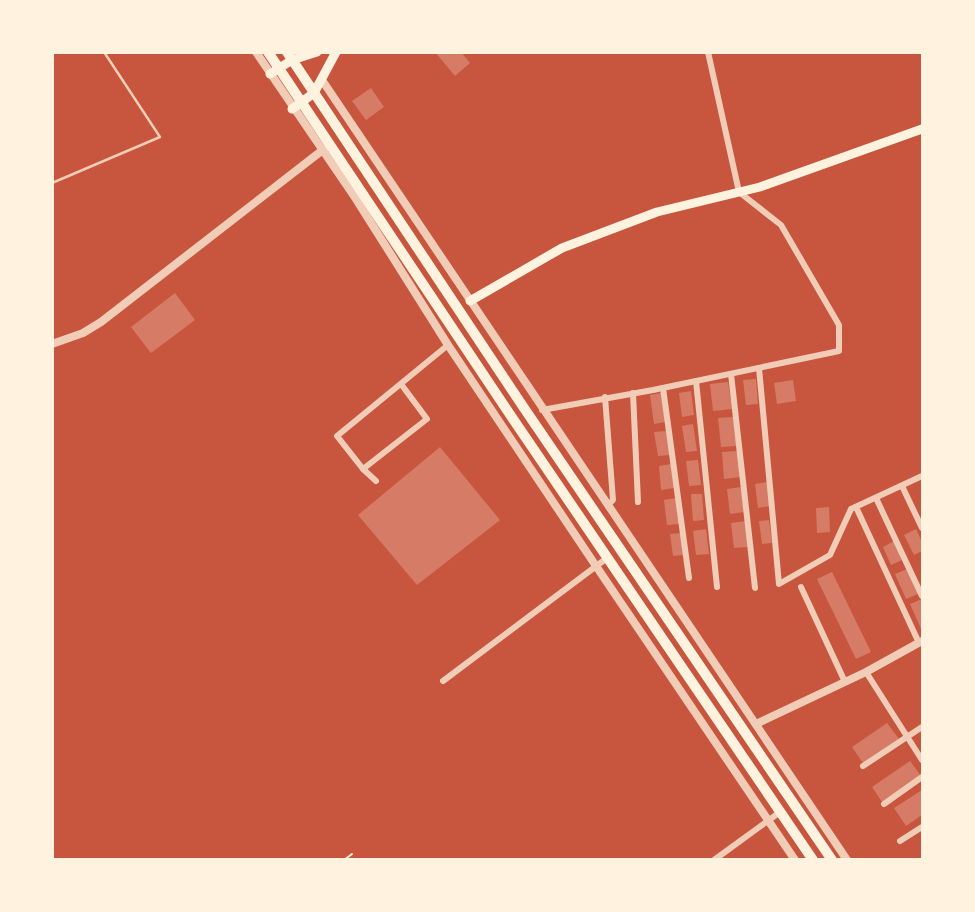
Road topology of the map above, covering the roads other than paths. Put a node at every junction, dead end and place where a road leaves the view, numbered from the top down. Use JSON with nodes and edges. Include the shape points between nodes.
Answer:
{"nodes":[{"id":1,"x":104,"y":52,"type":"edge"},
{"id":2,"x":256,"y":52,"type":"edge"},
{"id":3,"x":268,"y":52,"type":"edge"},
{"id":4,"x":317,"y":52,"type":"edge"},
{"id":5,"x":336,"y":52,"type":"edge"},
{"id":6,"x":708,"y":52,"type":"edge"},
{"id":7,"x":294,"y":55,"type":"edge"},
{"id":8,"x":274,"y":71,"type":"junction"},
{"id":9,"x":322,"y":80,"type":"junction"},
{"id":10,"x":314,"y":93,"type":"junction"},
{"id":11,"x":297,"y":106,"type":"junction"},
{"id":12,"x":922,"y":129,"type":"edge"},
{"id":13,"x":326,"y":148,"type":"junction"},
{"id":14,"x":52,"y":183,"type":"edge"},
{"id":15,"x":739,"y":192,"type":"junction"},
{"id":16,"x":359,"y":197,"type":"junction"},
{"id":17,"x":470,"y":301,"type":"junction"},
{"id":18,"x":52,"y":344,"type":"edge"},
{"id":19,"x":448,"y":345,"type":"junction"},
{"id":20,"x":759,"y":368,"type":"junction"},
{"id":21,"x":732,"y":374,"type":"junction"},
{"id":22,"x":695,"y":381,"type":"junction"},
{"id":23,"x":401,"y":384,"type":"junction"},
{"id":24,"x":663,"y":388,"type":"junction"},
{"id":25,"x":633,"y":393,"type":"junction"},
{"id":26,"x":605,"y":397,"type":"junction"},
{"id":27,"x":542,"y":410,"type":"junction"},
{"id":28,"x":363,"y":469,"type":"junction"},
{"id":29,"x":922,"y":477,"type":"edge"},
{"id":30,"x":376,"y":481,"type":"dead end"},
{"id":31,"x":902,"y":485,"type":"junction"},
{"id":32,"x":876,"y":498,"type":"junction"},
{"id":33,"x":639,"y":502,"type":"dead end"},
{"id":34,"x":608,"y":505,"type":"junction"},
{"id":35,"x":856,"y":507,"type":"junction"},
{"id":36,"x":922,"y":528,"type":"edge"},
{"id":37,"x":607,"y":558,"type":"junction"},
{"id":38,"x":596,"y":566,"type":"junction"},
{"id":39,"x":689,"y":578,"type":"dead end"},
{"id":40,"x":716,"y":587,"type":"dead end"},
{"id":41,"x":801,"y":587,"type":"dead end"},
{"id":42,"x":755,"y":588,"type":"dead end"},
{"id":43,"x":922,"y":596,"type":"edge"},
{"id":44,"x":921,"y":642,"type":"edge"},
{"id":45,"x":866,"y":672,"type":"junction"},
{"id":46,"x":443,"y":681,"type":"dead end"},
{"id":47,"x":845,"y":682,"type":"junction"},
{"id":48,"x":756,"y":724,"type":"junction"},
{"id":49,"x":922,"y":727,"type":"edge"},
{"id":50,"x":907,"y":737,"type":"junction"},
{"id":51,"x":922,"y":760,"type":"edge"},
{"id":52,"x":863,"y":766,"type":"dead end"},
{"id":53,"x":922,"y":777,"type":"edge"},
{"id":54,"x":884,"y":804,"type":"dead end"},
{"id":55,"x":780,"y":812,"type":"junction"},
{"id":56,"x":818,"y":817,"type":"junction"},
{"id":57,"x":768,"y":821,"type":"junction"},
{"id":58,"x":807,"y":824,"type":"junction"},
{"id":59,"x":922,"y":827,"type":"edge"},
{"id":60,"x":900,"y":841,"type":"dead end"},
{"id":61,"x":714,"y":859,"type":"edge"},
{"id":62,"x":795,"y":859,"type":"edge"},
{"id":63,"x":813,"y":859,"type":"edge"},
{"id":64,"x":832,"y":859,"type":"edge"},
{"id":65,"x":847,"y":859,"type":"edge"}],
"edges":[{"from":1,"to":14,"type":"lane","via":[[160,136]]},
{"from":2,"to":8,"type":"street"},
{"from":3,"to":8,"type":"highway"},
{"from":4,"to":7,"type":"main road"},
{"from":5,"to":9,"type":"main road"},
{"from":6,"to":15,"type":"street"},
{"from":7,"to":8,"type":"main road"},
{"from":7,"to":10,"type":"highway"},
{"from":8,"to":11,"type":"highway"},
{"from":9,"to":10,"type":"main road"},
{"from":9,"to":17,"type":"street"},
{"from":10,"to":11,"type":"main road"},
{"from":10,"to":58,"type":"highway"},
{"from":11,"to":13,"type":"highway"},
{"from":12,"to":15,"type":"main road"},
{"from":13,"to":16,"type":"highway"},
{"from":13,"to":18,"type":"street","via":[[101,322]]},
{"from":15,"to":17,"type":"main road","via":[[657,212],[562,248]]},
{"from":15,"to":20,"type":"street","via":[[781,225],[839,325],[839,351]]},
{"from":16,"to":19,"type":"street"},
{"from":16,"to":37,"type":"highway"},
{"from":17,"to":27,"type":"street"},
{"from":19,"to":23,"type":"street"},
{"from":19,"to":38,"type":"street"},
{"from":20,"to":21,"type":"street"},
{"from":20,"to":35,"type":"street","via":[[779,584],[830,555],[850,509]]},
{"from":21,"to":22,"type":"street"},
{"from":21,"to":42,"type":"street"},
{"from":22,"to":24,"type":"street"},
{"from":22,"to":40,"type":"street"},
{"from":23,"to":28,"type":"street","via":[[338,436]]},
{"from":23,"to":28,"type":"street","via":[[427,419]]},
{"from":24,"to":25,"type":"street"},
{"from":24,"to":39,"type":"street"},
{"from":25,"to":26,"type":"street"},
{"from":25,"to":33,"type":"street"},
{"from":26,"to":27,"type":"street"},
{"from":26,"to":34,"type":"street","via":[[613,500]]},
{"from":27,"to":34,"type":"street"},
{"from":28,"to":30,"type":"street"},
{"from":29,"to":31,"type":"street"},
{"from":31,"to":32,"type":"street"},
{"from":31,"to":36,"type":"street"},
{"from":32,"to":35,"type":"street"},
{"from":32,"to":43,"type":"street"},
{"from":34,"to":48,"type":"street"},
{"from":35,"to":44,"type":"street"},
{"from":37,"to":38,"type":"street"},
{"from":37,"to":55,"type":"highway"},
{"from":38,"to":46,"type":"street"},
{"from":38,"to":57,"type":"street"},
{"from":41,"to":47,"type":"street"},
{"from":44,"to":45,"type":"street"},
{"from":45,"to":47,"type":"street"},
{"from":45,"to":50,"type":"street"},
{"from":47,"to":48,"type":"street"},
{"from":48,"to":56,"type":"street"},
{"from":49,"to":50,"type":"street"},
{"from":50,"to":51,"type":"street"},
{"from":50,"to":52,"type":"street"},
{"from":53,"to":54,"type":"street"},
{"from":55,"to":57,"type":"street"},
{"from":55,"to":63,"type":"highway"},
{"from":56,"to":58,"type":"highway"},
{"from":56,"to":65,"type":"street"},
{"from":57,"to":61,"type":"street"},
{"from":57,"to":62,"type":"street"},
{"from":58,"to":64,"type":"highway"},
{"from":59,"to":60,"type":"street"}]}
